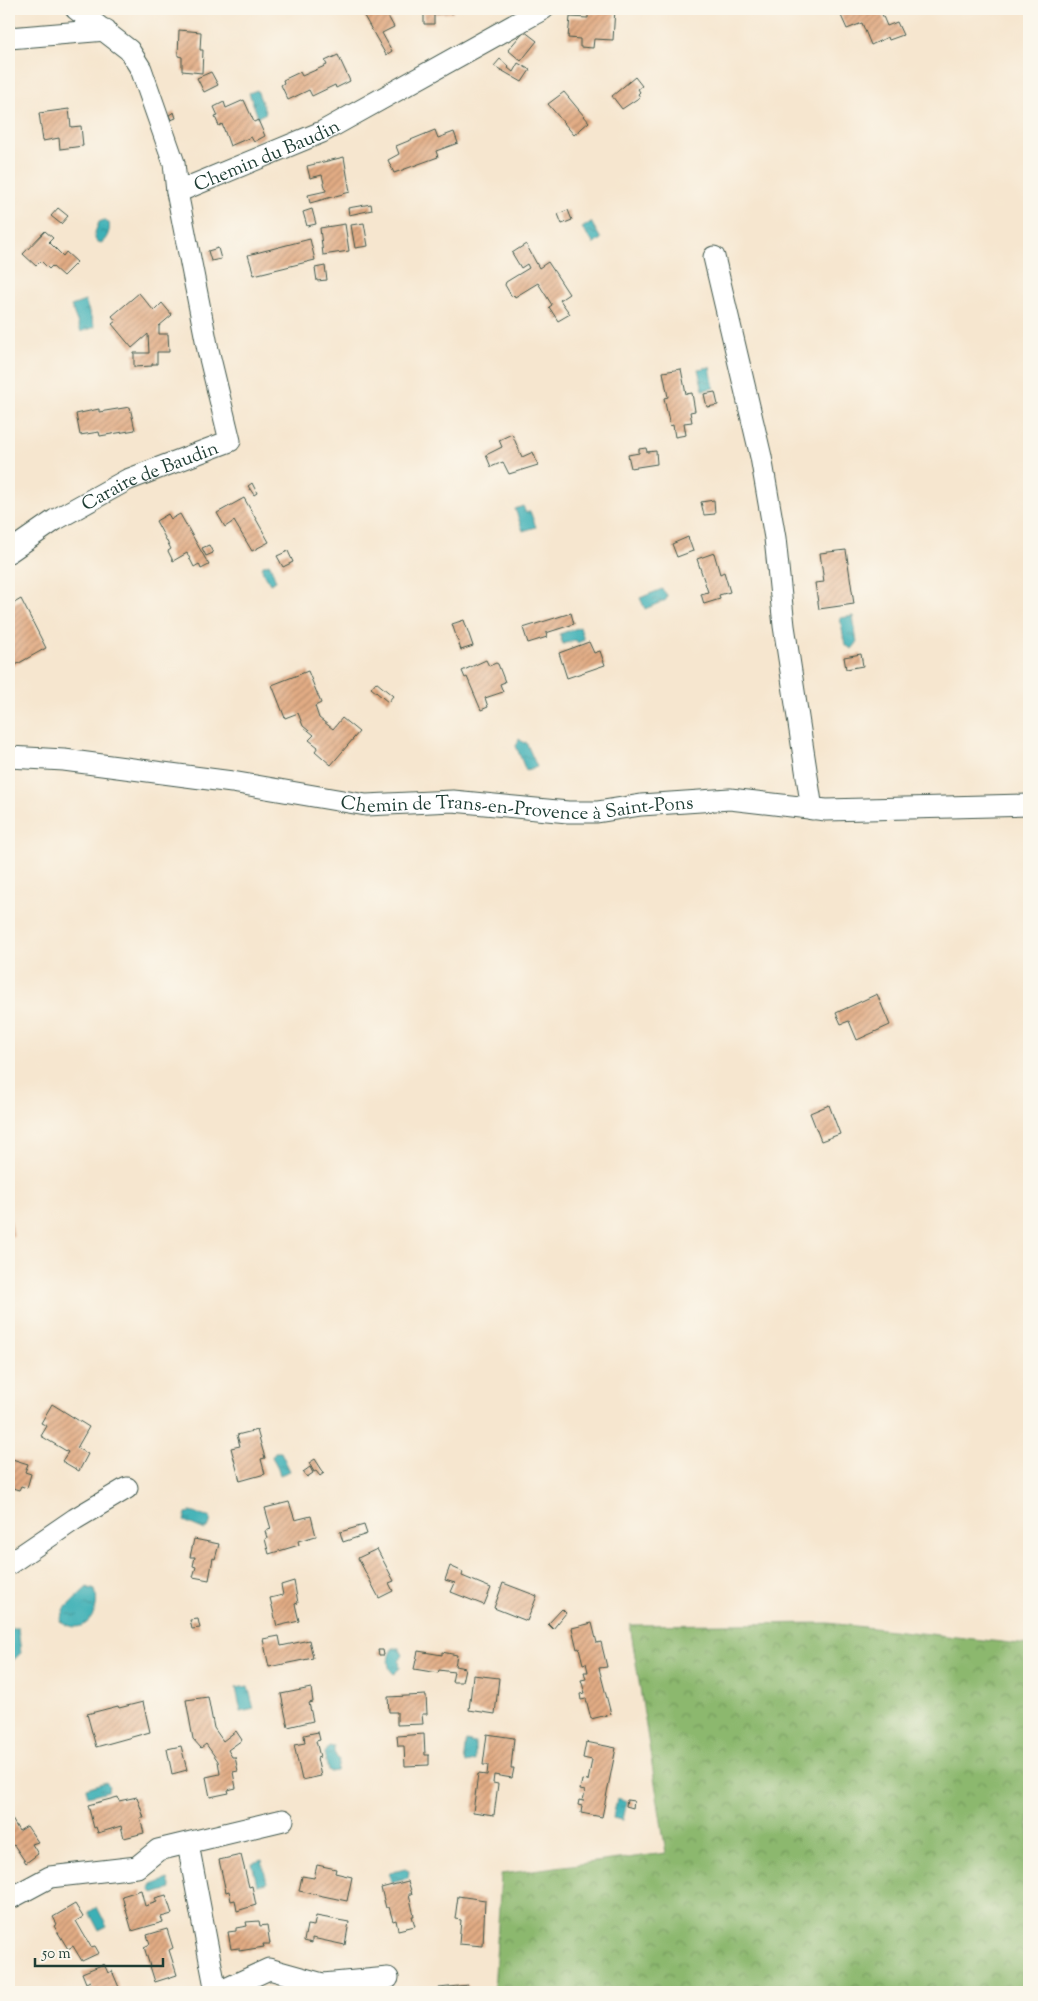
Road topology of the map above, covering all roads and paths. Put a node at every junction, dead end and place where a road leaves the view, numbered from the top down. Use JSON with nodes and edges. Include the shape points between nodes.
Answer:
{"nodes":[{"id":1,"x":76,"y":9,"type":"edge"},
{"id":2,"x":543,"y":9,"type":"edge"},
{"id":3,"x":106,"y":30,"type":"junction"},
{"id":4,"x":9,"y":38,"type":"edge"},
{"id":5,"x":177,"y":192,"type":"junction"},
{"id":6,"x":714,"y":257,"type":"dead end"},
{"id":7,"x":9,"y":552,"type":"edge"},
{"id":8,"x":9,"y":757,"type":"edge"},
{"id":9,"x":1029,"y":805,"type":"edge"},
{"id":10,"x":812,"y":809,"type":"junction"},
{"id":11,"x":128,"y":1488,"type":"dead end"},
{"id":12,"x":9,"y":1564,"type":"edge"},
{"id":13,"x":283,"y":1820,"type":"dead end"},
{"id":14,"x":188,"y":1844,"type":"junction"},
{"id":15,"x":9,"y":1899,"type":"edge"},
{"id":16,"x":388,"y":1978,"type":"dead end"},
{"id":17,"x":218,"y":1992,"type":"edge"}],
"edges":[{"from":1,"to":3,"type":"street","name":"Chemin du Baudin"},
{"from":2,"to":5,"type":"street","name":"Chemin du Baudin","via":[[322,132]]},
{"from":3,"to":4,"type":"street"},
{"from":3,"to":5,"type":"street","name":"Chemin du Baudin","via":[[130,50],[141,69],[174,163]]},
{"from":5,"to":7,"type":"street","name":"Caraire de Baudin","via":[[208,350],[230,441],[127,480],[55,520]]},
{"from":6,"to":10,"type":"street","via":[[761,457]]},
{"from":8,"to":10,"type":"street","name":"Chemin de Trans-en-Provence à Saint-Pons","via":[[64,760],[232,782],[366,805],[453,801],[597,812],[641,805],[730,799]]},
{"from":9,"to":10,"type":"street","name":"Chemin de Trans-en-Provence à Saint-Pons"},
{"from":11,"to":12,"type":"street"},
{"from":13,"to":14,"type":"street"},
{"from":14,"to":15,"type":"street","via":[[158,1850],[137,1867],[50,1878]]},
{"from":14,"to":17,"type":"street"},
{"from":16,"to":17,"type":"street","via":[[323,1984],[269,1968]]}]}
